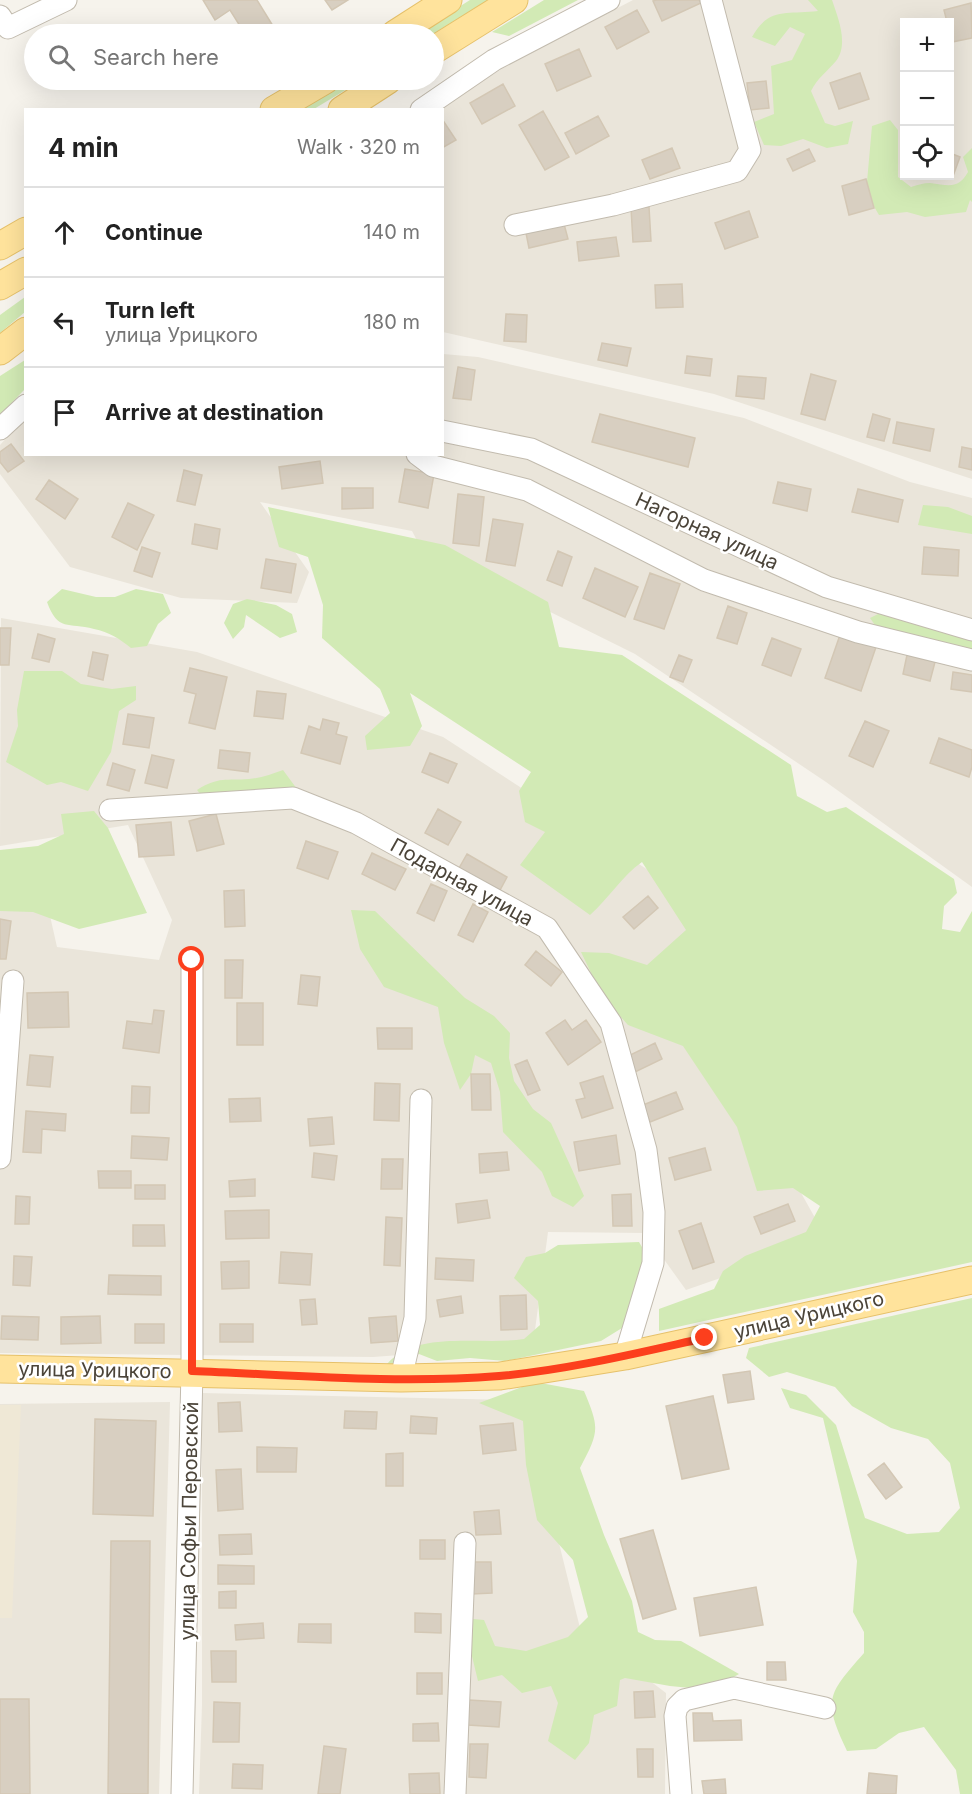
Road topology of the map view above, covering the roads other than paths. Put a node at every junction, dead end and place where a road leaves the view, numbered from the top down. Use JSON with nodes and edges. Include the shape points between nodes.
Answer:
{"nodes":[{"id":1,"x":66,"y":0,"type":"edge"},
{"id":2,"x":448,"y":0,"type":"edge"},
{"id":3,"x":514,"y":0,"type":"edge"},
{"id":4,"x":609,"y":0,"type":"edge"},
{"id":5,"x":711,"y":0,"type":"edge"},
{"id":6,"x":0,"y":16,"type":"edge"},
{"id":7,"x":410,"y":24,"type":"edge"},
{"id":8,"x":444,"y":44,"type":"edge"},
{"id":9,"x":308,"y":90,"type":"edge"},
{"id":10,"x":373,"y":90,"type":"edge"},
{"id":11,"x":277,"y":108,"type":"edge"},
{"id":12,"x":345,"y":108,"type":"edge"},
{"id":13,"x":424,"y":108,"type":"edge"},
{"id":14,"x":515,"y":225,"type":"dead end"},
{"id":15,"x":24,"y":232,"type":"edge"},
{"id":16,"x":0,"y":246,"type":"edge"},
{"id":17,"x":24,"y":272,"type":"edge"},
{"id":18,"x":0,"y":286,"type":"edge"},
{"id":19,"x":24,"y":333,"type":"edge"},
{"id":20,"x":0,"y":351,"type":"edge"},
{"id":21,"x":24,"y":407,"type":"edge"},
{"id":22,"x":0,"y":429,"type":"edge"},
{"id":23,"x":444,"y":431,"type":"edge"},
{"id":24,"x":420,"y":456,"type":"edge"},
{"id":25,"x":972,"y":630,"type":"edge"},
{"id":26,"x":972,"y":660,"type":"edge"},
{"id":27,"x":110,"y":810,"type":"dead end"},
{"id":28,"x":192,"y":960,"type":"dead end"},
{"id":29,"x":13,"y":981,"type":"dead end"},
{"id":30,"x":421,"y":1100,"type":"dead end"},
{"id":31,"x":0,"y":1158,"type":"edge"},
{"id":32,"x":972,"y":1280,"type":"edge"},
{"id":33,"x":625,"y":1356,"type":"junction"},
{"id":34,"x":0,"y":1369,"type":"edge"},
{"id":35,"x":192,"y":1371,"type":"junction"},
{"id":36,"x":401,"y":1378,"type":"junction"},
{"id":37,"x":465,"y":1543,"type":"dead end"},
{"id":38,"x":825,"y":1708,"type":"dead end"},
{"id":39,"x":182,"y":1794,"type":"edge"},
{"id":40,"x":455,"y":1794,"type":"edge"},
{"id":41,"x":681,"y":1794,"type":"edge"}],
"edges":[{"from":1,"to":6,"type":"street","via":[[8,28]]},
{"from":2,"to":7,"type":"main road"},
{"from":3,"to":8,"type":"main road"},
{"from":4,"to":13,"type":"street","via":[[494,60]]},
{"from":5,"to":14,"type":"street","via":[[750,150],[737,171],[614,205]]},
{"from":9,"to":11,"type":"main road"},
{"from":10,"to":12,"type":"main road"},
{"from":15,"to":16,"type":"main road"},
{"from":17,"to":18,"type":"main road"},
{"from":19,"to":20,"type":"main road"},
{"from":21,"to":22,"type":"street"},
{"from":23,"to":25,"type":"street","name":"Нагорная улица","via":[[531,449],[827,586]]},
{"from":24,"to":26,"type":"street","via":[[433,466],[527,490],[704,580],[858,632]]},
{"from":27,"to":33,"type":"street","name":"Подарная улица","via":[[293,798],[356,823],[547,928],[611,1023],[646,1150],[654,1212],[653,1263]]},
{"from":28,"to":35,"type":"street","name":"улица Софьи Перовской"},
{"from":29,"to":31,"type":"street"},
{"from":30,"to":36,"type":"street","via":[[415,1318]]},
{"from":32,"to":33,"type":"main road","name":"улица Урицкого"},
{"from":33,"to":36,"type":"main road","name":"улица Урицкого","via":[[500,1376]]},
{"from":34,"to":35,"type":"main road","name":"улица Урицкого"},
{"from":35,"to":36,"type":"main road","name":"улица Урицкого"},
{"from":35,"to":39,"type":"street","name":"улица Софьи Перовской"},
{"from":37,"to":40,"type":"street"},
{"from":38,"to":41,"type":"street","via":[[734,1688],[684,1700],[675,1716]]}]}
